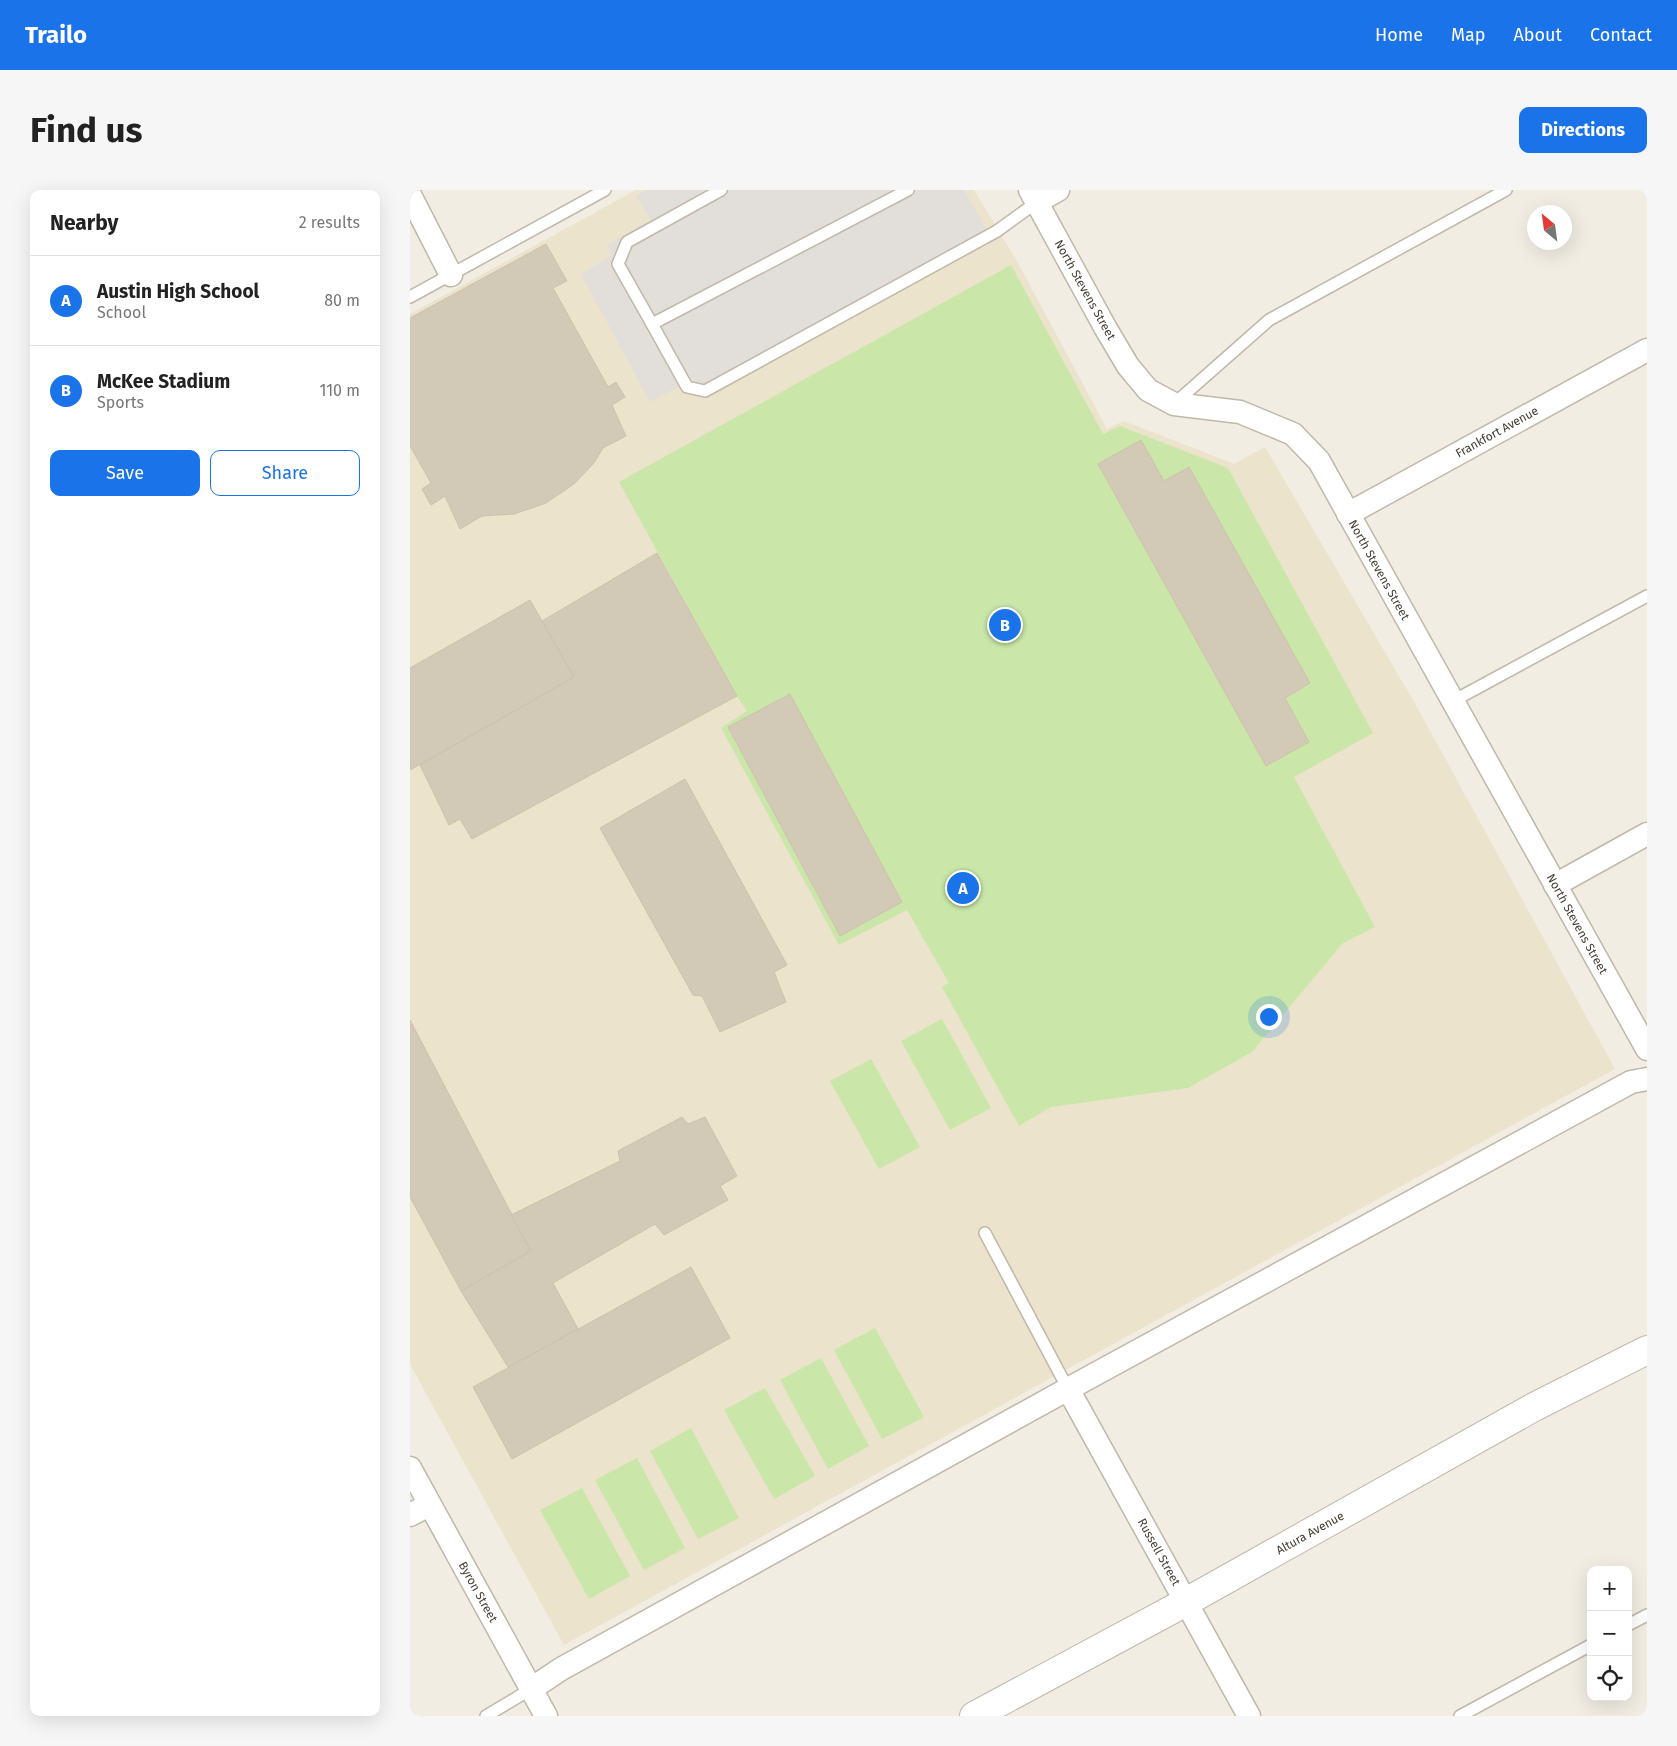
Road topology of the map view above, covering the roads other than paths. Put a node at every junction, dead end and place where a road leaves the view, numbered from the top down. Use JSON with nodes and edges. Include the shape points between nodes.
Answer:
{"nodes":[{"id":1,"x":605,"y":190,"type":"edge"},
{"id":2,"x":721,"y":190,"type":"edge"},
{"id":3,"x":908,"y":190,"type":"edge"},
{"id":4,"x":1058,"y":190,"type":"edge"},
{"id":5,"x":1506,"y":190,"type":"edge"},
{"id":6,"x":410,"y":195,"type":"edge"},
{"id":7,"x":1034,"y":196,"type":"edge"},
{"id":8,"x":451,"y":275,"type":"junction"},
{"id":9,"x":410,"y":297,"type":"edge"},
{"id":10,"x":652,"y":324,"type":"junction"},
{"id":11,"x":1647,"y":350,"type":"edge"},
{"id":12,"x":1174,"y":404,"type":"junction"},
{"id":13,"x":1348,"y":514,"type":"junction"},
{"id":14,"x":1647,"y":596,"type":"edge"},
{"id":15,"x":1453,"y":702,"type":"junction"},
{"id":16,"x":1647,"y":834,"type":"edge"},
{"id":17,"x":1555,"y":885,"type":"junction"},
{"id":18,"x":1647,"y":1049,"type":"edge"},
{"id":19,"x":1647,"y":1079,"type":"edge"},
{"id":20,"x":985,"y":1233,"type":"dead end"},
{"id":21,"x":1647,"y":1350,"type":"edge"},
{"id":22,"x":1068,"y":1389,"type":"junction"},
{"id":23,"x":410,"y":1468,"type":"edge"},
{"id":24,"x":420,"y":1510,"type":"edge"},
{"id":25,"x":1186,"y":1602,"type":"junction"},
{"id":26,"x":1647,"y":1615,"type":"edge"},
{"id":27,"x":1632,"y":1623,"type":"edge"},
{"id":28,"x":1587,"y":1647,"type":"edge"},
{"id":29,"x":531,"y":1689,"type":"junction"},
{"id":30,"x":486,"y":1716,"type":"edge"},
{"id":31,"x":546,"y":1716,"type":"edge"},
{"id":32,"x":974,"y":1716,"type":"edge"},
{"id":33,"x":1249,"y":1716,"type":"edge"},
{"id":34,"x":1460,"y":1716,"type":"edge"}],
"edges":[{"from":1,"to":8,"type":"lane"},
{"from":2,"to":10,"type":"lane","via":[[627,242],[618,264]]},
{"from":3,"to":10,"type":"lane"},
{"from":4,"to":7,"type":"street"},
{"from":5,"to":12,"type":"lane","via":[[1269,320]]},
{"from":6,"to":8,"type":"street"},
{"from":7,"to":10,"type":"lane","via":[[997,231],[705,391],[687,387]]},
{"from":7,"to":12,"type":"street","name":"North Stevens Street","via":[[1128,366],[1148,390]]},
{"from":8,"to":9,"type":"lane"},
{"from":11,"to":13,"type":"street","name":"Frankfort Avenue"},
{"from":12,"to":13,"type":"street","name":"North Stevens Street","via":[[1240,412],[1293,434],[1319,461]]},
{"from":13,"to":15,"type":"street","name":"North Stevens Street"},
{"from":14,"to":15,"type":"lane"},
{"from":15,"to":17,"type":"street","name":"North Stevens Street"},
{"from":16,"to":17,"type":"street"},
{"from":17,"to":18,"type":"street","name":"North Stevens Street"},
{"from":19,"to":22,"type":"street","via":[[1631,1082]]},
{"from":20,"to":22,"type":"lane"},
{"from":21,"to":25,"type":"street","name":"Altura Avenue","via":[[1534,1408]]},
{"from":22,"to":25,"type":"street","name":"Russell Street"},
{"from":22,"to":29,"type":"street"},
{"from":23,"to":24,"type":"street","name":"Byron Street"},
{"from":24,"to":29,"type":"street","name":"Byron Street"},
{"from":25,"to":32,"type":"street","name":"Altura Avenue"},
{"from":25,"to":33,"type":"street","name":"Russell Street"},
{"from":26,"to":27,"type":"lane"},
{"from":28,"to":34,"type":"lane"},
{"from":29,"to":30,"type":"lane"},
{"from":29,"to":31,"type":"street","name":"Byron Street"}]}
